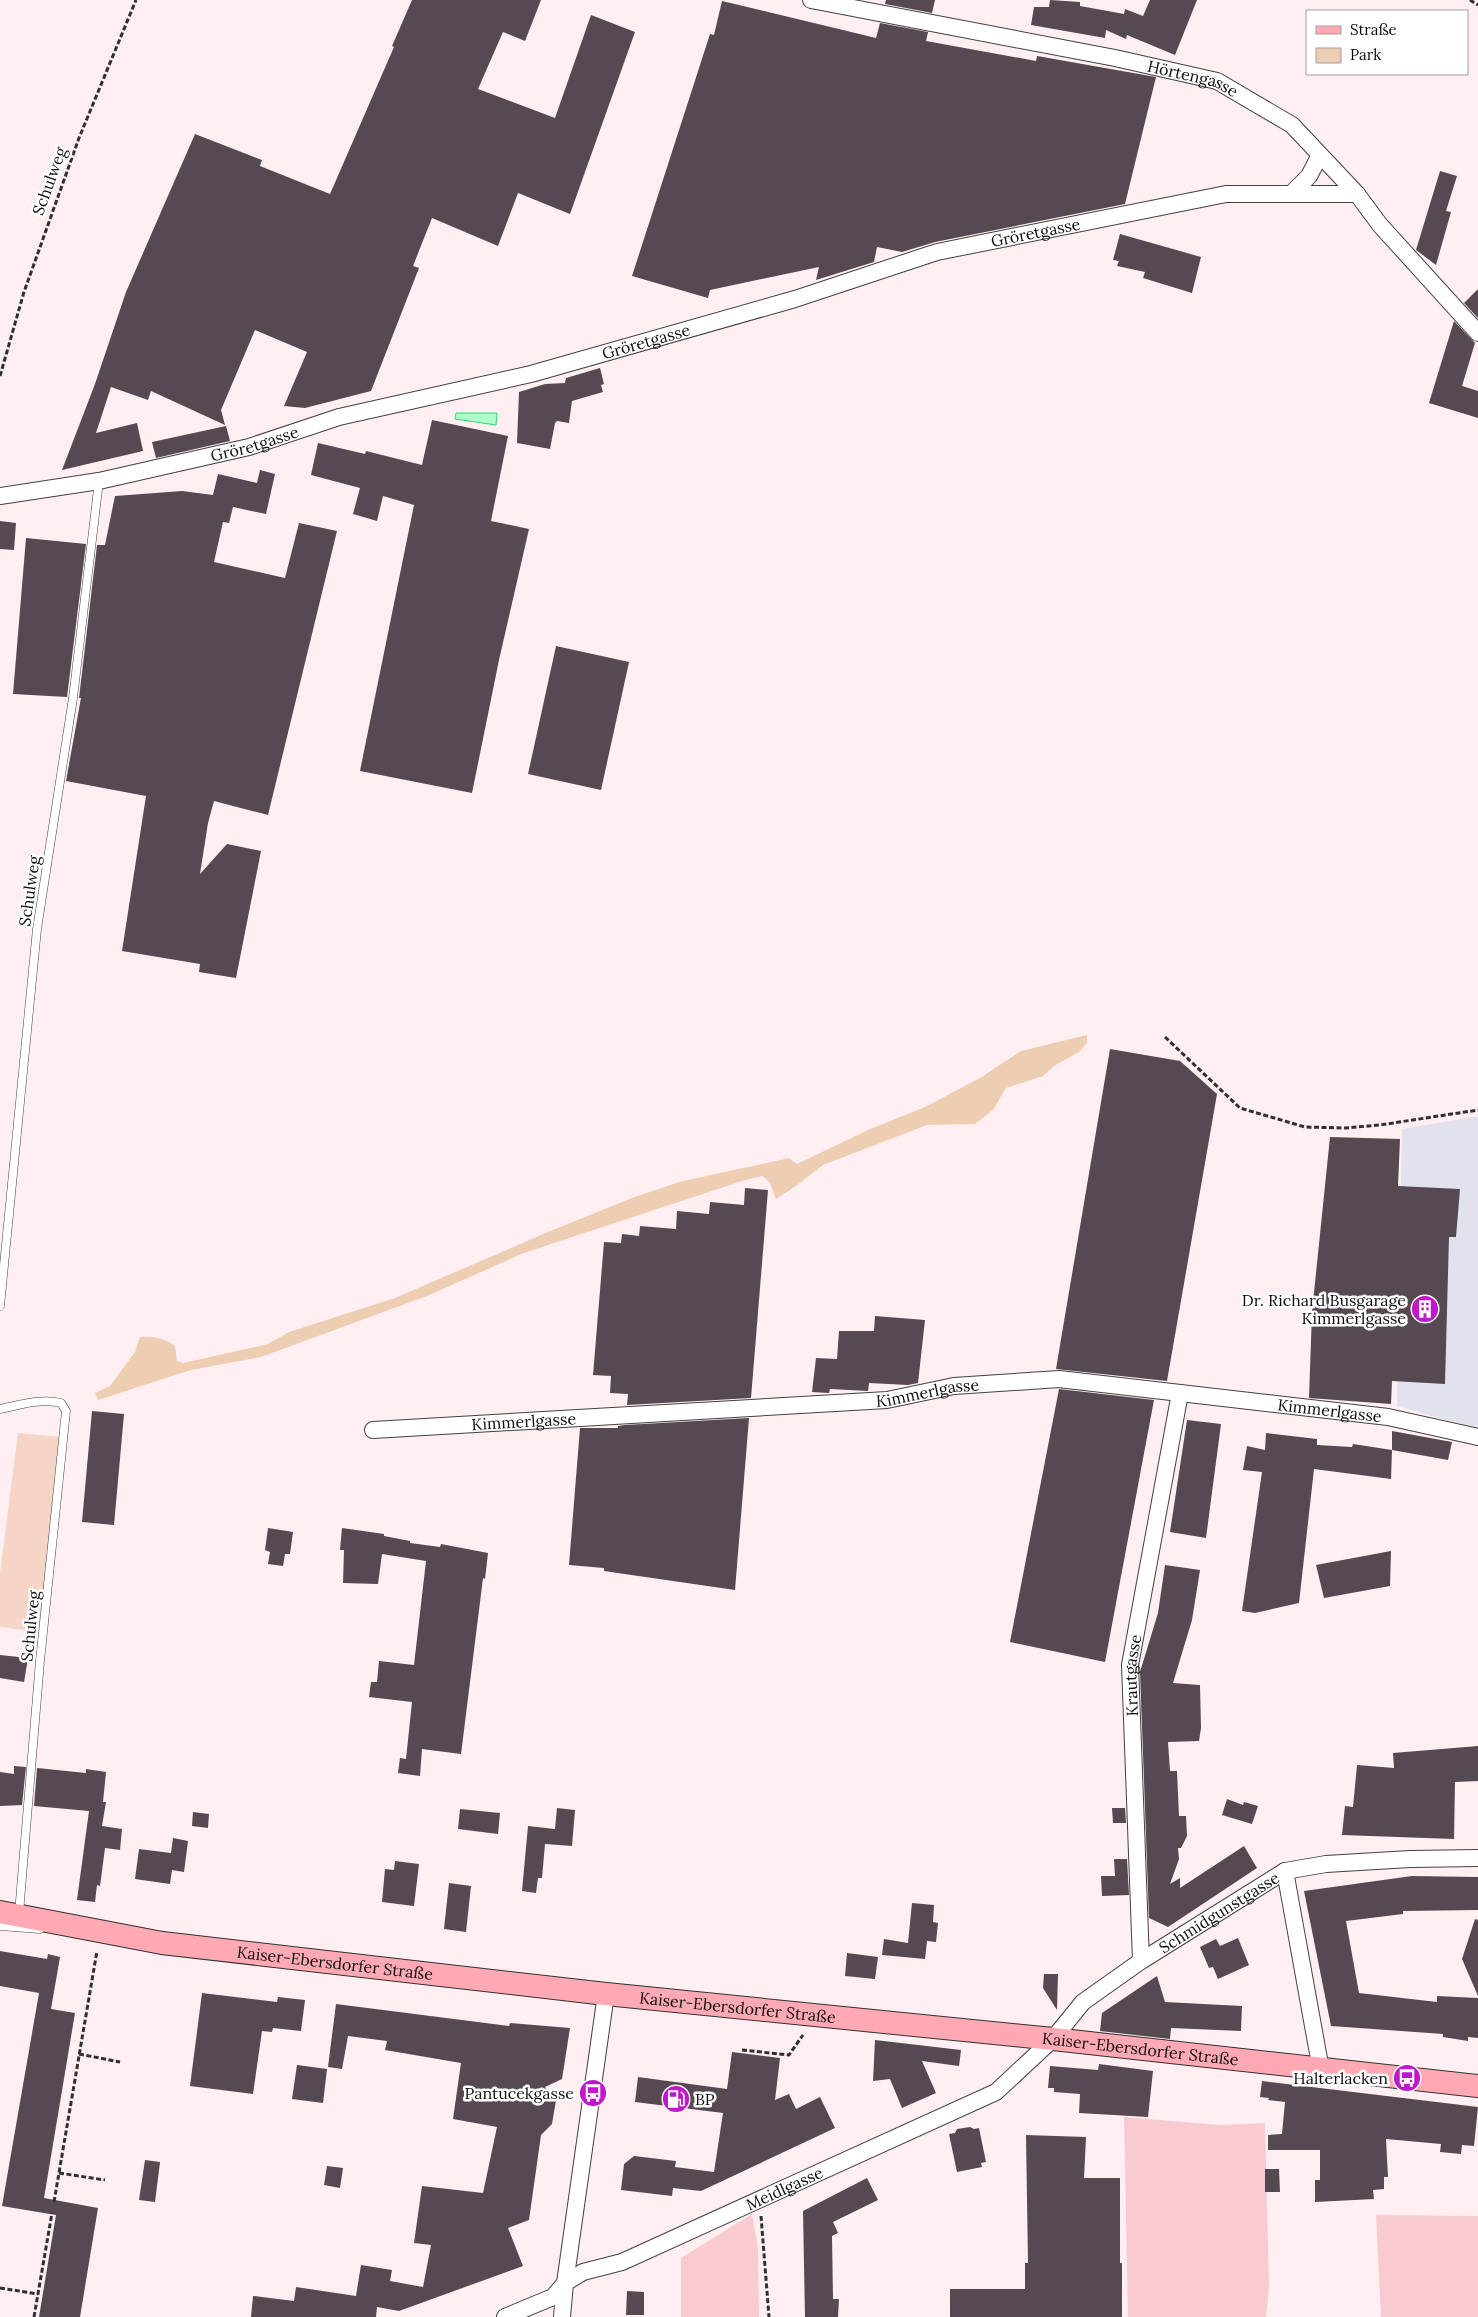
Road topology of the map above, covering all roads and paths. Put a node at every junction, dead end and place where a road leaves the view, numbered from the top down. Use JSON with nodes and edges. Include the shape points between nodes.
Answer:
{"nodes":[{"id":1,"x":136,"y":0,"type":"edge"},
{"id":2,"x":811,"y":0,"type":"edge"},
{"id":3,"x":1470,"y":0,"type":"edge"},
{"id":4,"x":1478,"y":5,"type":"edge"},
{"id":5,"x":1320,"y":155,"type":"junction"},
{"id":6,"x":1291,"y":194,"type":"junction"},
{"id":7,"x":1357,"y":194,"type":"junction"},
{"id":8,"x":1478,"y":333,"type":"edge"},
{"id":9,"x":0,"y":376,"type":"edge"},
{"id":10,"x":99,"y":481,"type":"junction"},
{"id":11,"x":0,"y":496,"type":"edge"},
{"id":12,"x":1166,"y":1037,"type":"dead end"},
{"id":13,"x":1478,"y":1110,"type":"edge"},
{"id":14,"x":0,"y":1306,"type":"edge"},
{"id":15,"x":1180,"y":1393,"type":"junction"},
{"id":16,"x":0,"y":1409,"type":"edge"},
{"id":17,"x":373,"y":1430,"type":"dead end"},
{"id":18,"x":1478,"y":1437,"type":"edge"},
{"id":19,"x":1478,"y":1858,"type":"edge"},
{"id":20,"x":1285,"y":1871,"type":"junction"},
{"id":21,"x":6,"y":1918,"type":"edge"},
{"id":22,"x":100,"y":1931,"type":"junction"},
{"id":23,"x":1141,"y":1961,"type":"junction"},
{"id":24,"x":606,"y":1994,"type":"junction"},
{"id":25,"x":807,"y":2029,"type":"dead end"},
{"id":26,"x":1053,"y":2039,"type":"junction"},
{"id":27,"x":742,"y":2050,"type":"dead end"},
{"id":28,"x":79,"y":2054,"type":"junction"},
{"id":29,"x":120,"y":2062,"type":"dead end"},
{"id":30,"x":1322,"y":2070,"type":"junction"},
{"id":31,"x":1478,"y":2086,"type":"edge"},
{"id":32,"x":59,"y":2172,"type":"junction"},
{"id":33,"x":105,"y":2180,"type":"dead end"},
{"id":34,"x":54,"y":2202,"type":"dead end"},
{"id":35,"x":758,"y":2202,"type":"junction"},
{"id":36,"x":52,"y":2213,"type":"dead end"},
{"id":37,"x":565,"y":2283,"type":"junction"},
{"id":38,"x":0,"y":2288,"type":"edge"},
{"id":39,"x":38,"y":2294,"type":"junction"},
{"id":40,"x":34,"y":2317,"type":"edge"},
{"id":41,"x":506,"y":2317,"type":"edge"},
{"id":42,"x":562,"y":2317,"type":"edge"},
{"id":43,"x":769,"y":2317,"type":"edge"}],
"edges":[{"from":1,"to":9,"type":"path","name":"Schulweg","via":[[80,138],[24,292]]},
{"from":2,"to":5,"type":"street","name":"Hörtengasse","via":[[1115,58],[1217,81],[1292,125]]},
{"from":3,"to":4,"type":"path"},
{"from":5,"to":6,"type":"street","via":[[1309,176]]},
{"from":5,"to":7,"type":"street","name":"Hörtengasse"},
{"from":6,"to":7,"type":"street","name":"Gröretgasse"},
{"from":6,"to":10,"type":"street","name":"Gröretgasse","via":[[1226,194],[937,252],[795,299],[531,374],[339,417],[249,447]]},
{"from":7,"to":8,"type":"street","name":"Hörtengasse","via":[[1380,225]]},
{"from":10,"to":11,"type":"street","name":"Gröretgasse"},
{"from":10,"to":14,"type":"lane","name":"Schulweg","via":[[72,698],[37,929]]},
{"from":12,"to":13,"type":"path","via":[[1240,1108],[1305,1126],[1345,1128],[1380,1125]]},
{"from":15,"to":17,"type":"street","name":"Kimmerlgasse","via":[[1058,1379],[954,1386],[887,1400]]},
{"from":15,"to":18,"type":"street","name":"Kimmerlgasse","via":[[1388,1417]]},
{"from":15,"to":23,"type":"street","name":"Krautgasse","via":[[1130,1665]]},
{"from":16,"to":21,"type":"lane","name":"Schulweg","via":[[54,1401],[61,1403],[66,1411],[41,1651]]},
{"from":19,"to":20,"type":"street","name":"Schmidgunstgasse","via":[[1326,1864]]},
{"from":20,"to":23,"type":"street","name":"Schmidgunstgasse"},
{"from":20,"to":30,"type":"street"},
{"from":21,"to":22,"type":"main road","name":"Kaiser-Ebersdorfer Straße"},
{"from":22,"to":24,"type":"main road","name":"Kaiser-Ebersdorfer Straße","via":[[162,1943]]},
{"from":22,"to":28,"type":"path"},
{"from":23,"to":26,"type":"street","name":"Schmidgunstgasse","via":[[1083,2002]]},
{"from":24,"to":26,"type":"main road","name":"Kaiser-Ebersdorfer Straße"},
{"from":24,"to":37,"type":"street"},
{"from":25,"to":27,"type":"path","via":[[789,2055]]},
{"from":26,"to":30,"type":"main road","name":"Kaiser-Ebersdorfer Straße"},
{"from":26,"to":35,"type":"street","name":"Meidlgasse","via":[[996,2092]]},
{"from":28,"to":29,"type":"path"},
{"from":28,"to":32,"type":"path"},
{"from":30,"to":31,"type":"main road","name":"Kaiser-Ebersdorfer Straße"},
{"from":32,"to":33,"type":"path"},
{"from":32,"to":34,"type":"path"},
{"from":35,"to":37,"type":"street","name":"Meidlgasse","via":[[622,2262],[583,2272]]},
{"from":35,"to":43,"type":"path","via":[[763,2222]]},
{"from":36,"to":39,"type":"path"},
{"from":37,"to":41,"type":"street","name":"Meidlgasse","via":[[553,2297]]},
{"from":37,"to":42,"type":"street"},
{"from":38,"to":39,"type":"path"},
{"from":39,"to":40,"type":"path"}]}
